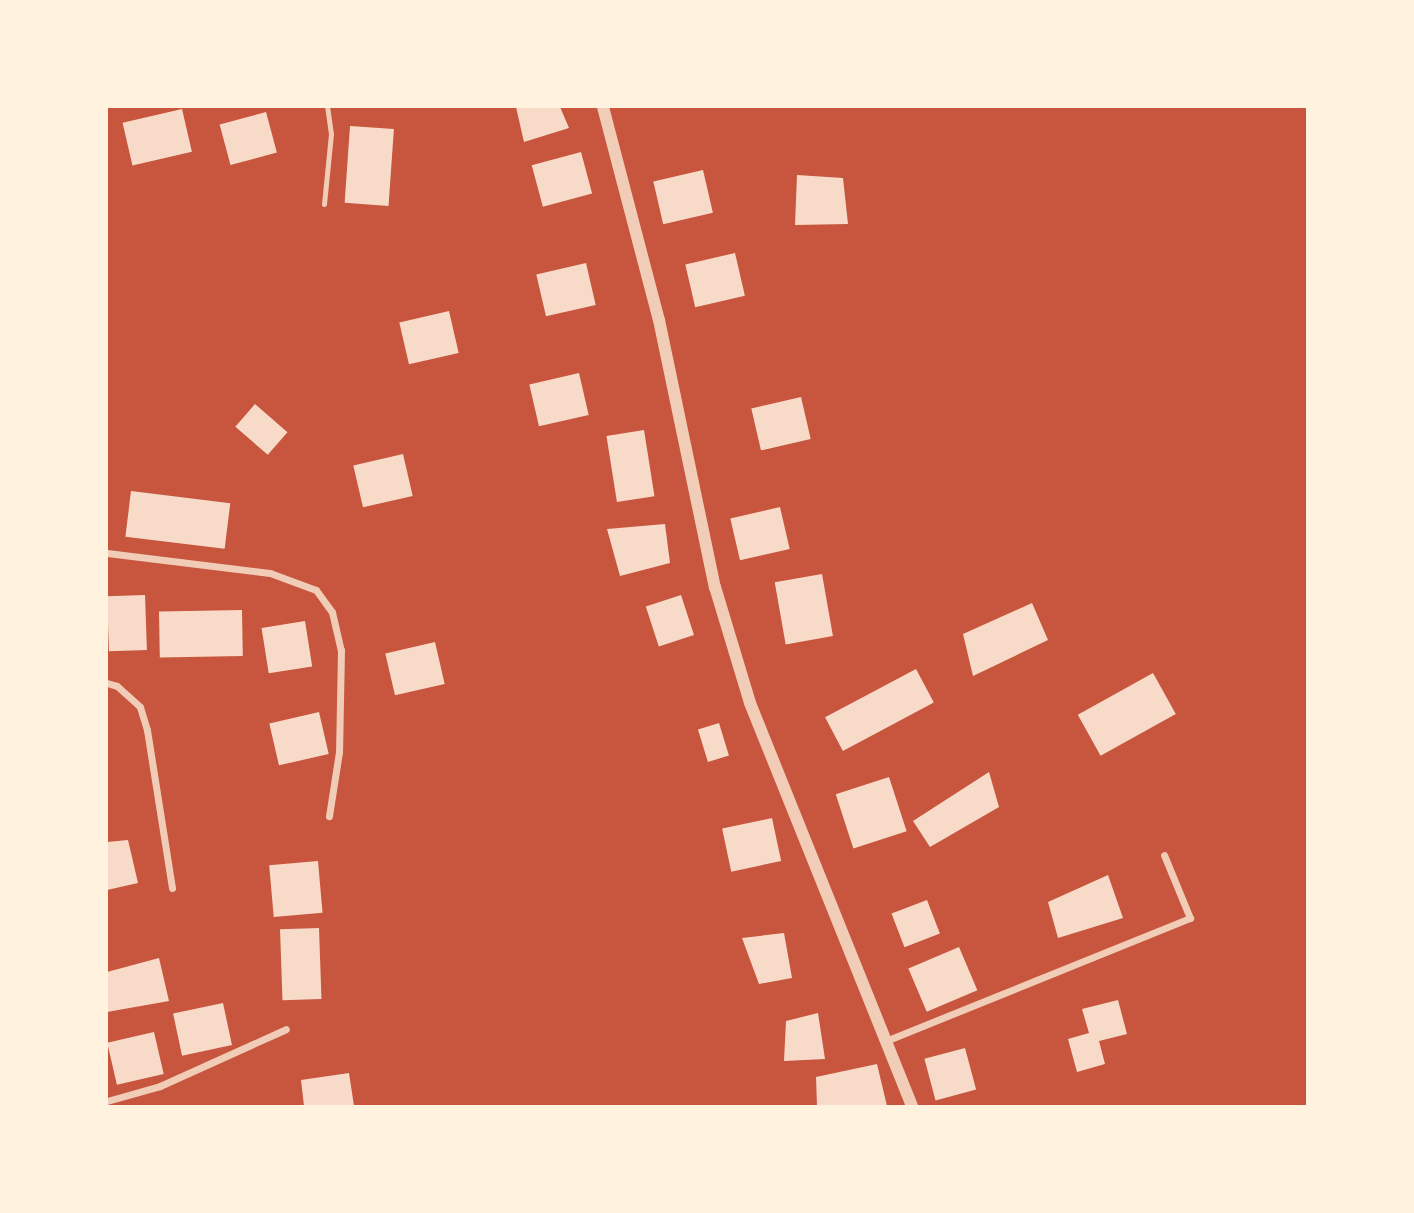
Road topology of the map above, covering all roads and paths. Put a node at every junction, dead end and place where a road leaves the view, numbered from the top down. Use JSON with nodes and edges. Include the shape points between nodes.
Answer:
{"nodes":[{"id":1,"x":327,"y":107,"type":"edge"},
{"id":2,"x":603,"y":107,"type":"edge"},
{"id":3,"x":324,"y":204,"type":"dead end"},
{"id":4,"x":107,"y":553,"type":"edge"},
{"id":5,"x":107,"y":683,"type":"edge"},
{"id":6,"x":329,"y":816,"type":"dead end"},
{"id":7,"x":1164,"y":855,"type":"dead end"},
{"id":8,"x":172,"y":888,"type":"dead end"},
{"id":9,"x":286,"y":1029,"type":"dead end"},
{"id":10,"x":888,"y":1040,"type":"junction"},
{"id":11,"x":107,"y":1101,"type":"edge"},
{"id":12,"x":912,"y":1106,"type":"edge"}],
"edges":[{"from":1,"to":3,"type":"lane","via":[[331,134]]},
{"from":2,"to":10,"type":"street","via":[[659,320],[715,587],[750,703]]},
{"from":4,"to":6,"type":"street","via":[[270,573],[316,590],[332,612],[341,650],[339,752]]},
{"from":5,"to":8,"type":"street","via":[[140,707]]},
{"from":7,"to":10,"type":"street","via":[[1190,918]]},
{"from":9,"to":11,"type":"street","via":[[160,1086]]},
{"from":10,"to":12,"type":"street"}]}
